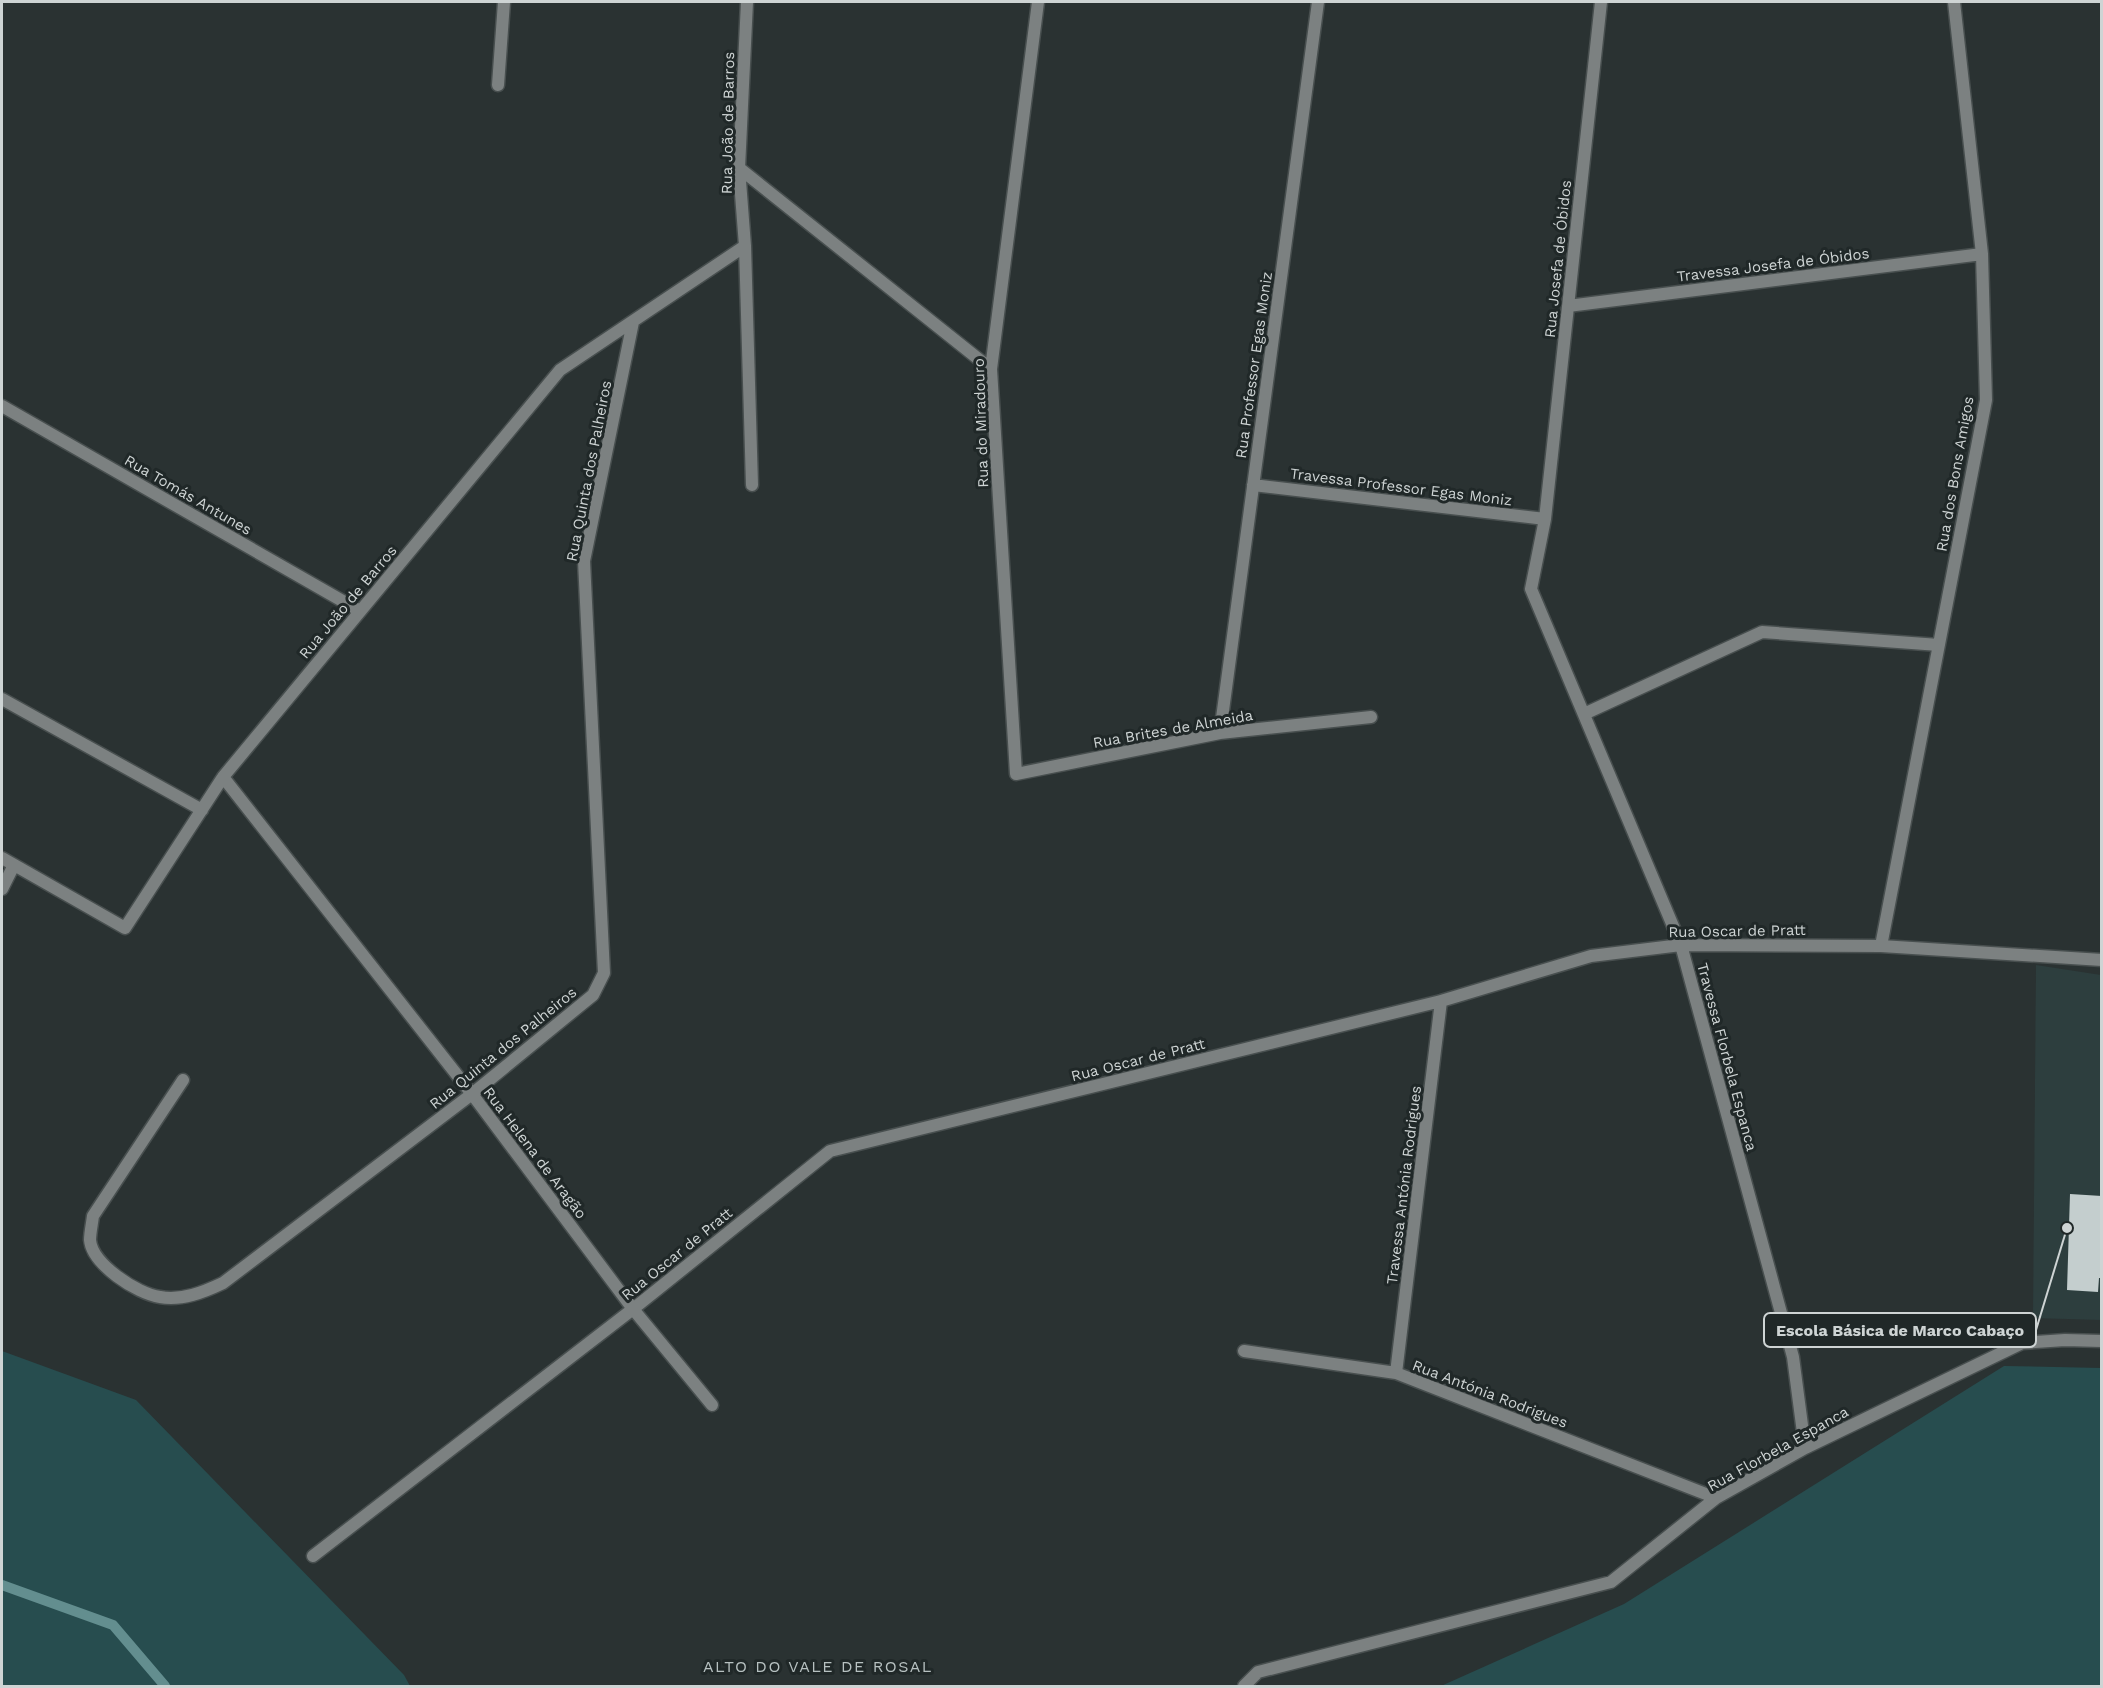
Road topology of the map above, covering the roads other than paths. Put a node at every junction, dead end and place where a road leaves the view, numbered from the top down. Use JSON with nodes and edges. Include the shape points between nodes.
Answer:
{"nodes":[{"id":1,"x":504,"y":2,"type":"edge"},
{"id":2,"x":747,"y":2,"type":"edge"},
{"id":3,"x":1038,"y":2,"type":"edge"},
{"id":4,"x":1318,"y":2,"type":"edge"},
{"id":5,"x":1601,"y":2,"type":"edge"},
{"id":6,"x":1954,"y":2,"type":"edge"},
{"id":7,"x":498,"y":85,"type":"dead end"},
{"id":8,"x":739,"y":168,"type":"junction"},
{"id":9,"x":745,"y":246,"type":"junction"},
{"id":10,"x":1982,"y":254,"type":"junction"},
{"id":11,"x":1568,"y":306,"type":"junction"},
{"id":12,"x":633,"y":322,"type":"junction"},
{"id":13,"x":991,"y":369,"type":"junction"},
{"id":14,"x":2,"y":406,"type":"edge"},
{"id":15,"x":752,"y":485,"type":"dead end"},
{"id":16,"x":1253,"y":485,"type":"junction"},
{"id":17,"x":1545,"y":519,"type":"junction"},
{"id":18,"x":360,"y":611,"type":"junction"},
{"id":19,"x":1939,"y":645,"type":"junction"},
{"id":20,"x":2,"y":699,"type":"edge"},
{"id":21,"x":1584,"y":714,"type":"junction"},
{"id":22,"x":1371,"y":717,"type":"dead end"},
{"id":23,"x":1220,"y":733,"type":"junction"},
{"id":24,"x":1016,"y":774,"type":"joint"},
{"id":25,"x":223,"y":777,"type":"junction"},
{"id":26,"x":202,"y":810,"type":"junction"},
{"id":27,"x":2,"y":858,"type":"edge"},
{"id":28,"x":14,"y":865,"type":"junction"},
{"id":29,"x":2,"y":889,"type":"edge"},
{"id":30,"x":1681,"y":945,"type":"junction"},
{"id":31,"x":1881,"y":946,"type":"junction"},
{"id":32,"x":2102,"y":960,"type":"edge"},
{"id":33,"x":1441,"y":1000,"type":"junction"},
{"id":34,"x":183,"y":1080,"type":"dead end"},
{"id":35,"x":472,"y":1094,"type":"junction"},
{"id":36,"x":633,"y":1308,"type":"junction"},
{"id":37,"x":2102,"y":1341,"type":"edge"},
{"id":38,"x":1244,"y":1351,"type":"dead end"},
{"id":39,"x":1396,"y":1373,"type":"junction"},
{"id":40,"x":712,"y":1405,"type":"dead end"},
{"id":41,"x":1805,"y":1448,"type":"junction"},
{"id":42,"x":1716,"y":1498,"type":"junction"},
{"id":43,"x":313,"y":1556,"type":"dead end"},
{"id":44,"x":1244,"y":1686,"type":"edge"}],
"edges":[{"from":1,"to":7,"type":"street"},
{"from":2,"to":8,"type":"street","name":"Rua João de Barros"},
{"from":3,"to":13,"type":"street","name":"Rua do Miradouro"},
{"from":4,"to":16,"type":"street","name":"Rua Professor Egas Moniz"},
{"from":5,"to":11,"type":"street","name":"Rua Josefa de Óbidos"},
{"from":6,"to":10,"type":"street","name":"Rua dos Bons Amigos"},
{"from":8,"to":9,"type":"street","name":"Rua João de Barros"},
{"from":8,"to":13,"type":"street"},
{"from":9,"to":12,"type":"street","name":"Rua João de Barros"},
{"from":9,"to":15,"type":"street","name":"Rua João de Barros"},
{"from":10,"to":11,"type":"street","name":"Travessa Josefa de Óbidos"},
{"from":10,"to":19,"type":"street","name":"Rua dos Bons Amigos","via":[[1986,400]]},
{"from":11,"to":17,"type":"street","name":"Rua Josefa de Óbidos"},
{"from":12,"to":18,"type":"street","name":"Rua João de Barros","via":[[560,370]]},
{"from":12,"to":35,"type":"street","name":"Rua Quinta dos Palheiros","via":[[584,561],[604,973],[593,995]]},
{"from":13,"to":24,"type":"street","name":"Rua do Miradouro"},
{"from":14,"to":18,"type":"street","name":"Rua Tomás Antunes"},
{"from":16,"to":17,"type":"street","name":"Travessa Professor Egas Moniz"},
{"from":16,"to":23,"type":"street","name":"Rua Professor Egas Moniz"},
{"from":17,"to":21,"type":"street","name":"Travessa Florbela Espanca","via":[[1531,589]]},
{"from":18,"to":25,"type":"street","name":"Rua João de Barros"},
{"from":19,"to":21,"type":"street","via":[[1762,632]]},
{"from":19,"to":31,"type":"street","name":"Rua dos Bons Amigos"},
{"from":20,"to":26,"type":"street"},
{"from":21,"to":30,"type":"street","name":"Travessa Florbela Espanca"},
{"from":22,"to":23,"type":"street","name":"Rua Brites de Almeida"},
{"from":23,"to":24,"type":"street","name":"Rua Brites de Almeida"},
{"from":25,"to":26,"type":"street","name":"Rua João de Barros"},
{"from":25,"to":35,"type":"street","name":"Rua Helena de Aragão"},
{"from":26,"to":28,"type":"street","name":"Rua João de Barros","via":[[125,928]]},
{"from":27,"to":28,"type":"street","name":"Rua João de Barros"},
{"from":28,"to":29,"type":"street"},
{"from":30,"to":31,"type":"street","name":"Rua Oscar de Pratt"},
{"from":30,"to":33,"type":"street","name":"Rua Oscar de Pratt","via":[[1591,956]]},
{"from":30,"to":41,"type":"street","name":"Travessa Florbela Espanca","via":[[1792,1357]]},
{"from":31,"to":32,"type":"street","name":"Rua Oscar de Pratt"},
{"from":33,"to":36,"type":"street","name":"Rua Oscar de Pratt","via":[[830,1151]]},
{"from":33,"to":39,"type":"street","name":"Travessa Antónia Rodrigues"},
{"from":34,"to":35,"type":"street","name":"Rua Quinta dos Palheiros","via":[[93,1216],[90,1242],[104,1266],[131,1286],[160,1298],[195,1296],[223,1283]]},
{"from":35,"to":36,"type":"street","name":"Rua Helena de Aragão"},
{"from":36,"to":40,"type":"street","name":"Rua Helena de Aragão"},
{"from":36,"to":43,"type":"street","name":"Rua Oscar de Pratt"},
{"from":37,"to":41,"type":"street","name":"Rua Florbela Espanca","via":[[2022,1343]]},
{"from":38,"to":39,"type":"street","name":"Rua Antónia Rodrigues"},
{"from":39,"to":42,"type":"street","name":"Rua Antónia Rodrigues"},
{"from":41,"to":42,"type":"street","name":"Rua Florbela Espanca"},
{"from":42,"to":44,"type":"street","name":"Rua Florbela Espanca","via":[[1611,1582],[1258,1672]]}]}
